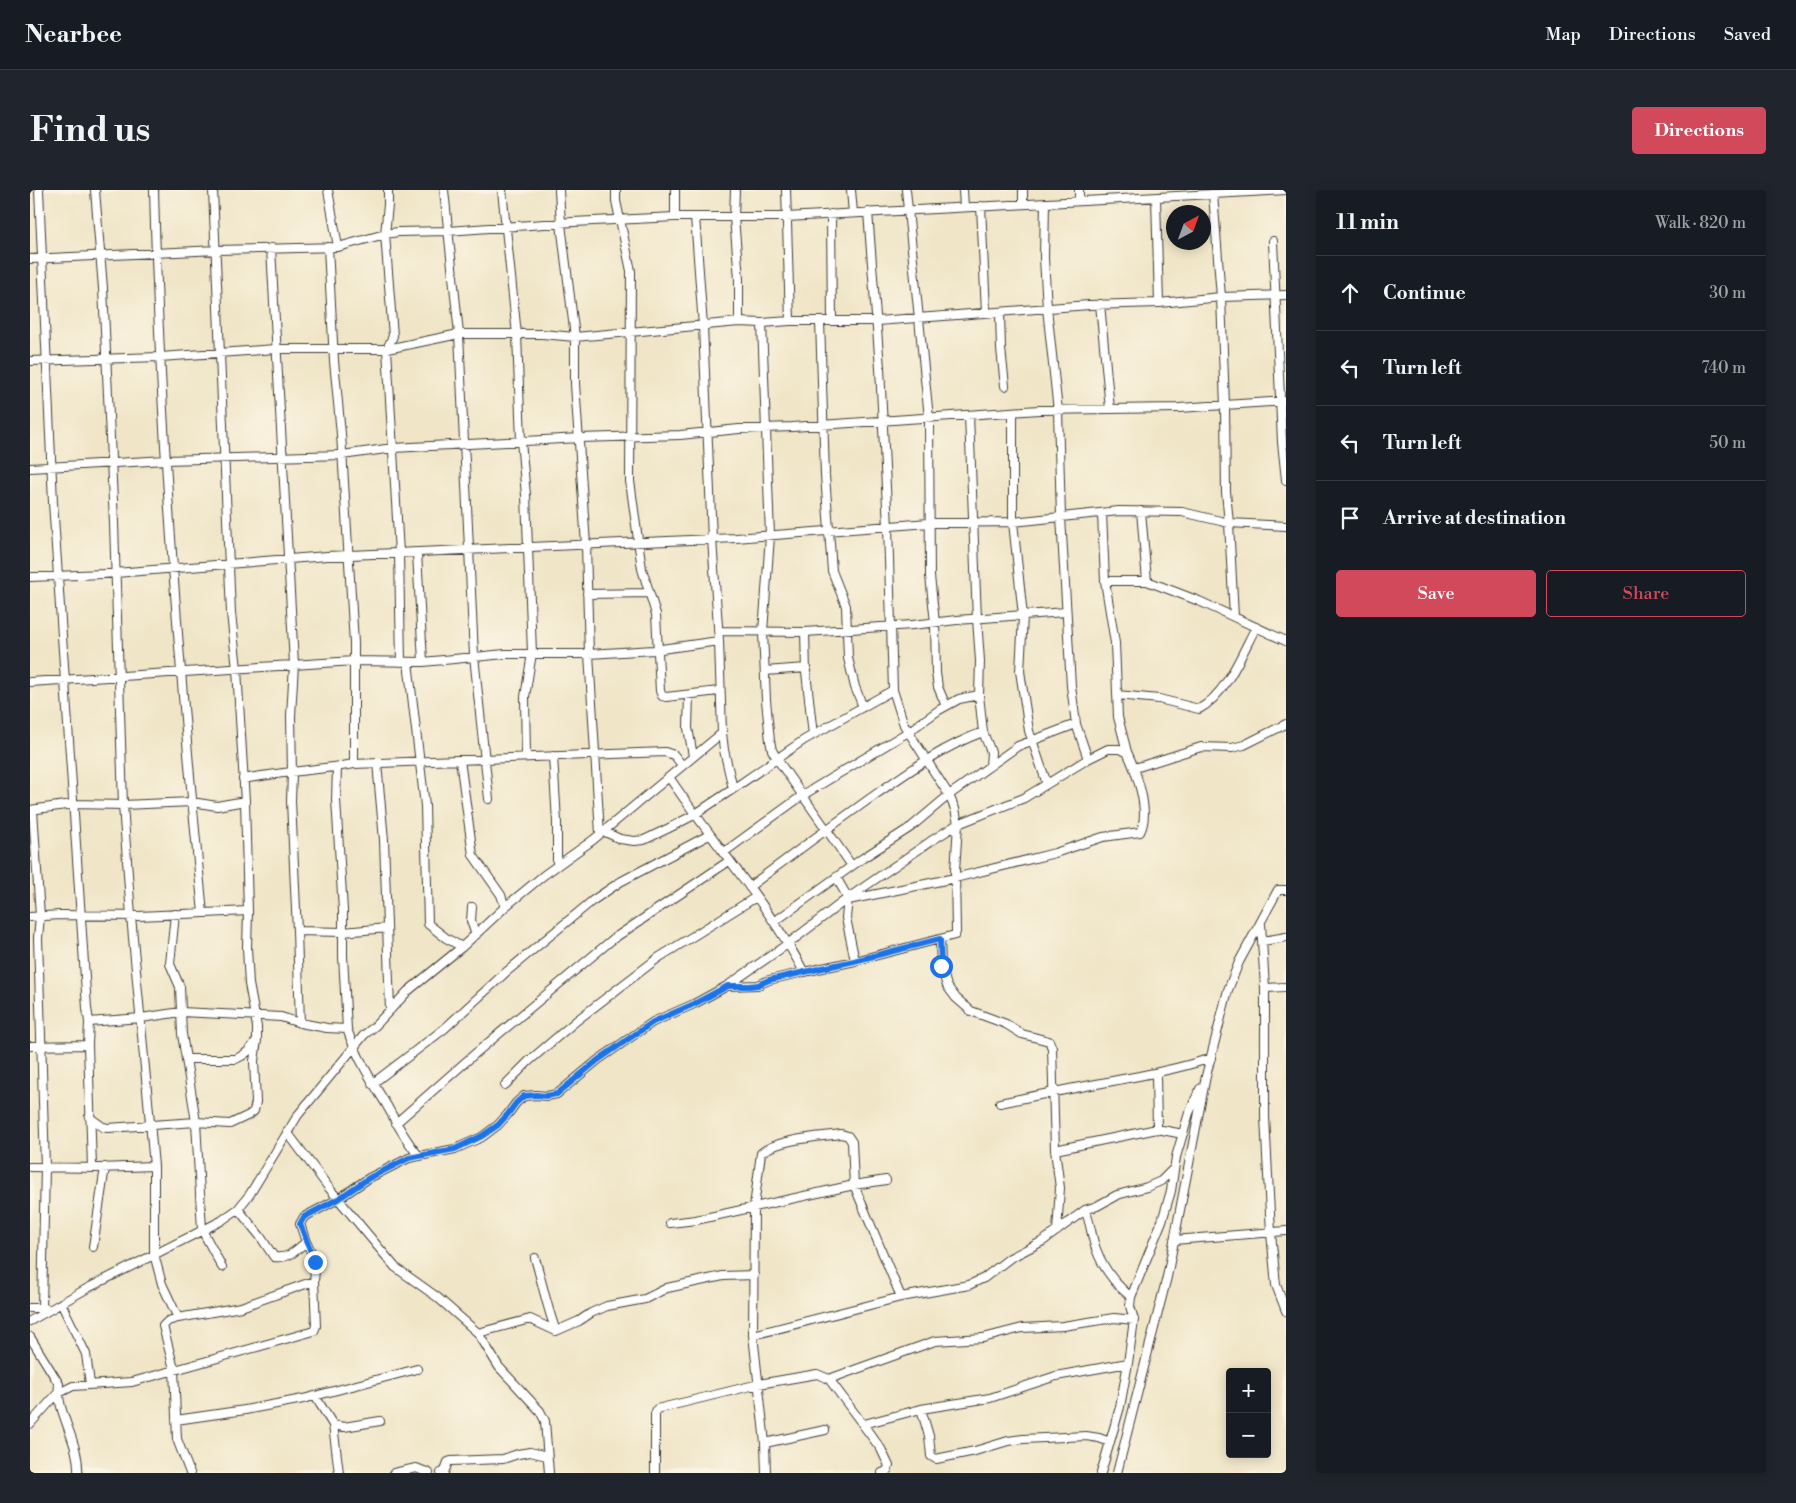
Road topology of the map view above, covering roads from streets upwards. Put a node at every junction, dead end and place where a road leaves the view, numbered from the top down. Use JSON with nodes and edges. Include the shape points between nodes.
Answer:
{"nodes":[{"id":1,"x":39,"y":190,"type":"edge"},
{"id":2,"x":95,"y":190,"type":"edge"},
{"id":3,"x":154,"y":190,"type":"edge"},
{"id":4,"x":213,"y":190,"type":"edge"},
{"id":5,"x":328,"y":190,"type":"edge"},
{"id":6,"x":388,"y":190,"type":"edge"},
{"id":7,"x":444,"y":190,"type":"edge"},
{"id":8,"x":502,"y":190,"type":"edge"},
{"id":9,"x":559,"y":190,"type":"edge"},
{"id":10,"x":616,"y":190,"type":"edge"},
{"id":11,"x":675,"y":190,"type":"edge"},
{"id":12,"x":735,"y":190,"type":"edge"},
{"id":13,"x":786,"y":190,"type":"edge"},
{"id":14,"x":851,"y":190,"type":"edge"},
{"id":15,"x":906,"y":190,"type":"edge"},
{"id":16,"x":963,"y":190,"type":"edge"},
{"id":17,"x":1023,"y":190,"type":"edge"},
{"id":18,"x":1079,"y":190,"type":"edge"},
{"id":19,"x":1286,"y":190,"type":"edge"},
{"id":20,"x":1269,"y":191,"type":"edge"},
{"id":21,"x":1197,"y":192,"type":"edge"},
{"id":22,"x":1139,"y":194,"type":"edge"},
{"id":23,"x":1213,"y":194,"type":"junction"},
{"id":24,"x":1156,"y":198,"type":"junction"},
{"id":25,"x":1079,"y":201,"type":"junction"},
{"id":26,"x":1045,"y":203,"type":"junction"},
{"id":27,"x":1023,"y":204,"type":"junction"},
{"id":28,"x":981,"y":206,"type":"junction"},
{"id":29,"x":964,"y":207,"type":"junction"},
{"id":30,"x":907,"y":210,"type":"junction"},
{"id":31,"x":868,"y":212,"type":"junction"},
{"id":32,"x":853,"y":213,"type":"junction"},
{"id":33,"x":831,"y":214,"type":"junction"},
{"id":34,"x":786,"y":216,"type":"junction"},
{"id":35,"x":675,"y":217,"type":"junction"},
{"id":36,"x":695,"y":217,"type":"junction"},
{"id":37,"x":734,"y":217,"type":"junction"},
{"id":38,"x":620,"y":220,"type":"junction"},
{"id":39,"x":561,"y":224,"type":"junction"},
{"id":40,"x":505,"y":227,"type":"junction"},
{"id":41,"x":448,"y":231,"type":"junction"},
{"id":42,"x":385,"y":234,"type":"junction"},
{"id":43,"x":1273,"y":241,"type":"dead end"},
{"id":44,"x":328,"y":247,"type":"junction"},
{"id":45,"x":338,"y":247,"type":"junction"},
{"id":46,"x":271,"y":248,"type":"junction"},
{"id":47,"x":216,"y":250,"type":"junction"},
{"id":48,"x":156,"y":254,"type":"junction"},
{"id":49,"x":100,"y":255,"type":"junction"},
{"id":50,"x":30,"y":259,"type":"edge"},
{"id":51,"x":42,"y":259,"type":"junction"},
{"id":52,"x":1275,"y":296,"type":"junction"},
{"id":53,"x":1286,"y":296,"type":"edge"},
{"id":54,"x":1221,"y":297,"type":"junction"},
{"id":55,"x":1159,"y":302,"type":"junction"},
{"id":56,"x":1100,"y":304,"type":"junction"},
{"id":57,"x":1047,"y":308,"type":"junction"},
{"id":58,"x":986,"y":312,"type":"junction"},
{"id":59,"x":1000,"y":312,"type":"junction"},
{"id":60,"x":920,"y":318,"type":"junction"},
{"id":61,"x":790,"y":321,"type":"junction"},
{"id":62,"x":820,"y":321,"type":"junction"},
{"id":63,"x":832,"y":321,"type":"junction"},
{"id":64,"x":877,"y":321,"type":"junction"},
{"id":65,"x":739,"y":322,"type":"junction"},
{"id":66,"x":762,"y":324,"type":"junction"},
{"id":67,"x":702,"y":326,"type":"junction"},
{"id":68,"x":630,"y":333,"type":"junction"},
{"id":69,"x":459,"y":334,"type":"junction"},
{"id":70,"x":517,"y":336,"type":"junction"},
{"id":71,"x":575,"y":337,"type":"junction"},
{"id":72,"x":276,"y":349,"type":"junction"},
{"id":73,"x":387,"y":349,"type":"junction"},
{"id":74,"x":333,"y":350,"type":"junction"},
{"id":75,"x":221,"y":353,"type":"junction"},
{"id":76,"x":160,"y":357,"type":"junction"},
{"id":77,"x":106,"y":359,"type":"junction"},
{"id":78,"x":47,"y":360,"type":"junction"},
{"id":79,"x":30,"y":361,"type":"edge"},
{"id":80,"x":1005,"y":386,"type":"dead end"},
{"id":81,"x":1283,"y":401,"type":"edge"},
{"id":82,"x":1225,"y":406,"type":"junction"},
{"id":83,"x":1110,"y":409,"type":"junction"},
{"id":84,"x":1058,"y":411,"type":"junction"},
{"id":85,"x":1014,"y":412,"type":"junction"},
{"id":86,"x":969,"y":415,"type":"junction"},
{"id":87,"x":929,"y":418,"type":"junction"},
{"id":88,"x":882,"y":420,"type":"junction"},
{"id":89,"x":824,"y":425,"type":"junction"},
{"id":90,"x":767,"y":428,"type":"junction"},
{"id":91,"x":707,"y":432,"type":"junction"},
{"id":92,"x":631,"y":436,"type":"junction"},
{"id":93,"x":580,"y":438,"type":"junction"},
{"id":94,"x":521,"y":441,"type":"junction"},
{"id":95,"x":463,"y":444,"type":"junction"},
{"id":96,"x":393,"y":448,"type":"junction"},
{"id":97,"x":342,"y":455,"type":"junction"},
{"id":98,"x":283,"y":457,"type":"junction"},
{"id":99,"x":225,"y":459,"type":"junction"},
{"id":100,"x":166,"y":460,"type":"junction"},
{"id":101,"x":111,"y":464,"type":"junction"},
{"id":102,"x":53,"y":467,"type":"junction"},
{"id":103,"x":30,"y":468,"type":"edge"},
{"id":104,"x":1286,"y":480,"type":"edge"},
{"id":105,"x":1142,"y":511,"type":"junction"},
{"id":106,"x":1102,"y":513,"type":"junction"},
{"id":107,"x":1061,"y":517,"type":"junction"},
{"id":108,"x":974,"y":522,"type":"junction"},
{"id":109,"x":1013,"y":522,"type":"junction"},
{"id":110,"x":1230,"y":523,"type":"junction"},
{"id":111,"x":929,"y":524,"type":"junction"},
{"id":112,"x":1286,"y":526,"type":"edge"},
{"id":113,"x":888,"y":527,"type":"junction"},
{"id":114,"x":828,"y":531,"type":"junction"},
{"id":115,"x":770,"y":536,"type":"junction"},
{"id":116,"x":712,"y":539,"type":"junction"},
{"id":117,"x":639,"y":542,"type":"junction"},
{"id":118,"x":586,"y":545,"type":"junction"},
{"id":119,"x":528,"y":548,"type":"junction"},
{"id":120,"x":470,"y":550,"type":"junction"},
{"id":121,"x":417,"y":552,"type":"junction"},
{"id":122,"x":400,"y":553,"type":"junction"},
{"id":123,"x":348,"y":556,"type":"junction"},
{"id":124,"x":289,"y":559,"type":"junction"},
{"id":125,"x":229,"y":563,"type":"junction"},
{"id":126,"x":173,"y":568,"type":"junction"},
{"id":127,"x":115,"y":573,"type":"junction"},
{"id":128,"x":58,"y":576,"type":"junction"},
{"id":129,"x":30,"y":578,"type":"edge"},
{"id":130,"x":1105,"y":581,"type":"junction"},
{"id":131,"x":1147,"y":581,"type":"junction"},
{"id":132,"x":649,"y":593,"type":"junction"},
{"id":133,"x":587,"y":594,"type":"junction"},
{"id":134,"x":1066,"y":612,"type":"junction"},
{"id":135,"x":1022,"y":616,"type":"junction"},
{"id":136,"x":1234,"y":617,"type":"junction"},
{"id":137,"x":977,"y":619,"type":"junction"},
{"id":138,"x":935,"y":623,"type":"junction"},
{"id":139,"x":891,"y":626,"type":"junction"},
{"id":140,"x":1256,"y":627,"type":"junction"},
{"id":141,"x":847,"y":628,"type":"junction"},
{"id":142,"x":718,"y":631,"type":"junction"},
{"id":143,"x":764,"y":632,"type":"junction"},
{"id":144,"x":805,"y":632,"type":"junction"},
{"id":145,"x":719,"y":641,"type":"junction"},
{"id":146,"x":1286,"y":641,"type":"edge"},
{"id":147,"x":658,"y":649,"type":"junction"},
{"id":148,"x":532,"y":653,"type":"junction"},
{"id":149,"x":589,"y":654,"type":"junction"},
{"id":150,"x":474,"y":656,"type":"junction"},
{"id":151,"x":354,"y":660,"type":"junction"},
{"id":152,"x":405,"y":662,"type":"junction"},
{"id":153,"x":423,"y":662,"type":"junction"},
{"id":154,"x":294,"y":664,"type":"junction"},
{"id":155,"x":806,"y":668,"type":"junction"},
{"id":156,"x":237,"y":669,"type":"junction"},
{"id":157,"x":182,"y":671,"type":"junction"},
{"id":158,"x":765,"y":671,"type":"junction"},
{"id":159,"x":119,"y":677,"type":"junction"},
{"id":160,"x":66,"y":679,"type":"junction"},
{"id":161,"x":30,"y":682,"type":"edge"},
{"id":162,"x":894,"y":690,"type":"junction"},
{"id":163,"x":720,"y":691,"type":"junction"},
{"id":164,"x":689,"y":695,"type":"junction"},
{"id":165,"x":979,"y":695,"type":"junction"},
{"id":166,"x":1117,"y":696,"type":"junction"},
{"id":167,"x":863,"y":706,"type":"junction"},
{"id":168,"x":946,"y":706,"type":"junction"},
{"id":169,"x":1076,"y":724,"type":"junction"},
{"id":170,"x":1286,"y":724,"type":"edge"},
{"id":171,"x":908,"y":732,"type":"junction"},
{"id":172,"x":983,"y":732,"type":"junction"},
{"id":173,"x":722,"y":733,"type":"junction"},
{"id":174,"x":813,"y":735,"type":"junction"},
{"id":175,"x":1032,"y":740,"type":"junction"},
{"id":176,"x":1127,"y":752,"type":"junction"},
{"id":177,"x":595,"y":754,"type":"junction"},
{"id":178,"x":553,"y":756,"type":"junction"},
{"id":179,"x":693,"y":756,"type":"junction"},
{"id":180,"x":526,"y":757,"type":"junction"},
{"id":181,"x":486,"y":759,"type":"junction"},
{"id":182,"x":777,"y":759,"type":"junction"},
{"id":183,"x":926,"y":759,"type":"junction"},
{"id":184,"x":1088,"y":759,"type":"junction"},
{"id":185,"x":460,"y":760,"type":"junction"},
{"id":186,"x":420,"y":762,"type":"junction"},
{"id":187,"x":377,"y":763,"type":"junction"},
{"id":188,"x":354,"y":764,"type":"junction"},
{"id":189,"x":682,"y":765,"type":"junction"},
{"id":190,"x":990,"y":766,"type":"junction"},
{"id":191,"x":337,"y":767,"type":"junction"},
{"id":192,"x":1135,"y":768,"type":"junction"},
{"id":193,"x":292,"y":773,"type":"junction"},
{"id":194,"x":669,"y":776,"type":"junction"},
{"id":195,"x":243,"y":779,"type":"junction"},
{"id":196,"x":1047,"y":784,"type":"junction"},
{"id":197,"x":733,"y":789,"type":"junction"},
{"id":198,"x":803,"y":795,"type":"junction"},
{"id":199,"x":949,"y":795,"type":"junction"},
{"id":200,"x":489,"y":800,"type":"dead end"},
{"id":201,"x":245,"y":801,"type":"junction"},
{"id":202,"x":192,"y":802,"type":"junction"},
{"id":203,"x":73,"y":804,"type":"junction"},
{"id":204,"x":123,"y":805,"type":"junction"},
{"id":205,"x":31,"y":810,"type":"edge"},
{"id":206,"x":694,"y":815,"type":"junction"},
{"id":207,"x":958,"y":824,"type":"junction"},
{"id":208,"x":826,"y":829,"type":"junction"},
{"id":209,"x":602,"y":833,"type":"junction"},
{"id":210,"x":709,"y":835,"type":"junction"},
{"id":211,"x":723,"y":853,"type":"junction"},
{"id":212,"x":729,"y":861,"type":"junction"},
{"id":213,"x":557,"y":866,"type":"junction"},
{"id":214,"x":852,"y":866,"type":"junction"},
{"id":215,"x":836,"y":877,"type":"junction"},
{"id":216,"x":955,"y":878,"type":"junction"},
{"id":217,"x":749,"y":887,"type":"junction"},
{"id":218,"x":1286,"y":890,"type":"edge"},
{"id":219,"x":756,"y":897,"type":"junction"},
{"id":220,"x":848,"y":899,"type":"junction"},
{"id":221,"x":472,"y":907,"type":"dead end"},
{"id":222,"x":505,"y":907,"type":"junction"},
{"id":223,"x":248,"y":911,"type":"junction"},
{"id":224,"x":204,"y":913,"type":"junction"},
{"id":225,"x":175,"y":914,"type":"junction"},
{"id":226,"x":81,"y":915,"type":"junction"},
{"id":227,"x":40,"y":916,"type":"junction"},
{"id":228,"x":131,"y":916,"type":"junction"},
{"id":229,"x":30,"y":917,"type":"edge"},
{"id":230,"x":774,"y":922,"type":"junction"},
{"id":231,"x":1261,"y":924,"type":"junction"},
{"id":232,"x":387,"y":928,"type":"junction"},
{"id":233,"x":298,"y":931,"type":"junction"},
{"id":234,"x":343,"y":932,"type":"junction"},
{"id":235,"x":476,"y":934,"type":"junction"},
{"id":236,"x":1286,"y":937,"type":"edge"},
{"id":237,"x":940,"y":939,"type":"junction"},
{"id":238,"x":1263,"y":941,"type":"junction"},
{"id":239,"x":789,"y":943,"type":"junction"},
{"id":240,"x":462,"y":946,"type":"junction"},
{"id":241,"x":854,"y":961,"type":"junction"},
{"id":242,"x":804,"y":972,"type":"junction"},
{"id":243,"x":728,"y":986,"type":"junction"},
{"id":244,"x":1286,"y":987,"type":"edge"},
{"id":245,"x":1265,"y":988,"type":"junction"},
{"id":246,"x":390,"y":1010,"type":"junction"},
{"id":247,"x":181,"y":1012,"type":"junction"},
{"id":248,"x":255,"y":1015,"type":"junction"},
{"id":249,"x":140,"y":1018,"type":"junction"},
{"id":250,"x":89,"y":1022,"type":"junction"},
{"id":251,"x":300,"y":1023,"type":"junction"},
{"id":252,"x":347,"y":1029,"type":"junction"},
{"id":253,"x":257,"y":1040,"type":"junction"},
{"id":254,"x":88,"y":1045,"type":"junction"},
{"id":255,"x":30,"y":1046,"type":"edge"},
{"id":256,"x":41,"y":1046,"type":"junction"},
{"id":257,"x":353,"y":1048,"type":"junction"},
{"id":258,"x":1211,"y":1058,"type":"junction"},
{"id":259,"x":186,"y":1059,"type":"junction"},
{"id":260,"x":1156,"y":1074,"type":"junction"},
{"id":261,"x":1206,"y":1076,"type":"junction"},
{"id":262,"x":372,"y":1084,"type":"junction"},
{"id":263,"x":505,"y":1084,"type":"dead end"},
{"id":264,"x":1053,"y":1092,"type":"junction"},
{"id":265,"x":1000,"y":1103,"type":"dead end"},
{"id":266,"x":89,"y":1117,"type":"junction"},
{"id":267,"x":196,"y":1122,"type":"junction"},
{"id":268,"x":396,"y":1123,"type":"junction"},
{"id":269,"x":149,"y":1126,"type":"junction"},
{"id":270,"x":1157,"y":1129,"type":"junction"},
{"id":271,"x":287,"y":1132,"type":"junction"},
{"id":272,"x":1182,"y":1134,"type":"junction"},
{"id":273,"x":1056,"y":1150,"type":"junction"},
{"id":274,"x":419,"y":1156,"type":"junction"},
{"id":275,"x":154,"y":1166,"type":"junction"},
{"id":276,"x":30,"y":1167,"type":"edge"},
{"id":277,"x":45,"y":1167,"type":"junction"},
{"id":278,"x":105,"y":1167,"type":"junction"},
{"id":279,"x":92,"y":1168,"type":"junction"},
{"id":280,"x":1174,"y":1168,"type":"junction"},
{"id":281,"x":886,"y":1180,"type":"dead end"},
{"id":282,"x":854,"y":1185,"type":"junction"},
{"id":283,"x":338,"y":1199,"type":"junction"},
{"id":284,"x":754,"y":1207,"type":"junction"},
{"id":285,"x":238,"y":1209,"type":"junction"},
{"id":286,"x":1085,"y":1210,"type":"junction"},
{"id":287,"x":670,"y":1223,"type":"dead end"},
{"id":288,"x":202,"y":1230,"type":"junction"},
{"id":289,"x":1286,"y":1231,"type":"edge"},
{"id":290,"x":1057,"y":1232,"type":"junction"},
{"id":291,"x":1272,"y":1233,"type":"junction"},
{"id":292,"x":1174,"y":1240,"type":"junction"},
{"id":293,"x":306,"y":1242,"type":"junction"},
{"id":294,"x":93,"y":1247,"type":"dead end"},
{"id":295,"x":154,"y":1254,"type":"junction"},
{"id":296,"x":535,"y":1258,"type":"dead end"},
{"id":297,"x":222,"y":1267,"type":"dead end"},
{"id":298,"x":754,"y":1275,"type":"junction"},
{"id":299,"x":314,"y":1281,"type":"junction"},
{"id":300,"x":1131,"y":1296,"type":"junction"},
{"id":301,"x":901,"y":1297,"type":"junction"},
{"id":302,"x":58,"y":1305,"type":"junction"},
{"id":303,"x":30,"y":1308,"type":"edge"},
{"id":304,"x":42,"y":1308,"type":"junction"},
{"id":305,"x":1286,"y":1311,"type":"edge"},
{"id":306,"x":178,"y":1318,"type":"junction"},
{"id":307,"x":1134,"y":1320,"type":"junction"},
{"id":308,"x":30,"y":1321,"type":"edge"},
{"id":309,"x":556,"y":1331,"type":"junction"},
{"id":310,"x":478,"y":1333,"type":"junction"},
{"id":311,"x":753,"y":1335,"type":"junction"},
{"id":312,"x":30,"y":1337,"type":"edge"},
{"id":313,"x":1128,"y":1363,"type":"junction"},
{"id":314,"x":174,"y":1369,"type":"junction"},
{"id":315,"x":417,"y":1369,"type":"dead end"},
{"id":316,"x":829,"y":1380,"type":"junction"},
{"id":317,"x":90,"y":1384,"type":"junction"},
{"id":318,"x":759,"y":1384,"type":"junction"},
{"id":319,"x":57,"y":1394,"type":"junction"},
{"id":320,"x":314,"y":1396,"type":"junction"},
{"id":321,"x":921,"y":1408,"type":"junction"},
{"id":322,"x":176,"y":1420,"type":"junction"},
{"id":323,"x":380,"y":1421,"type":"dead end"},
{"id":324,"x":30,"y":1424,"type":"edge"},
{"id":325,"x":864,"y":1424,"type":"junction"},
{"id":326,"x":333,"y":1425,"type":"junction"},
{"id":327,"x":825,"y":1430,"type":"dead end"},
{"id":328,"x":1110,"y":1442,"type":"junction"},
{"id":329,"x":765,"y":1443,"type":"junction"},
{"id":330,"x":547,"y":1456,"type":"junction"},
{"id":331,"x":78,"y":1473,"type":"edge"},
{"id":332,"x":190,"y":1473,"type":"edge"},
{"id":333,"x":340,"y":1473,"type":"edge"},
{"id":334,"x":394,"y":1473,"type":"edge"},
{"id":335,"x":429,"y":1473,"type":"edge"},
{"id":336,"x":441,"y":1473,"type":"edge"},
{"id":337,"x":549,"y":1473,"type":"edge"},
{"id":338,"x":655,"y":1473,"type":"edge"},
{"id":339,"x":766,"y":1473,"type":"edge"},
{"id":340,"x":882,"y":1473,"type":"edge"},
{"id":341,"x":1101,"y":1473,"type":"edge"},
{"id":342,"x":1117,"y":1473,"type":"edge"}],
"edges":[{"from":1,"to":51,"type":"street"},
{"from":2,"to":49,"type":"street"},
{"from":3,"to":48,"type":"street"},
{"from":4,"to":47,"type":"street"},
{"from":5,"to":45,"type":"street"},
{"from":6,"to":42,"type":"street"},
{"from":7,"to":41,"type":"street"},
{"from":8,"to":40,"type":"street"},
{"from":9,"to":39,"type":"street"},
{"from":10,"to":38,"type":"street"},
{"from":11,"to":35,"type":"street"},
{"from":12,"to":37,"type":"street"},
{"from":13,"to":34,"type":"street"},
{"from":14,"to":32,"type":"street"},
{"from":15,"to":30,"type":"street"},
{"from":16,"to":29,"type":"street"},
{"from":17,"to":27,"type":"street"},
{"from":18,"to":25,"type":"street"},
{"from":19,"to":20,"type":"street"},
{"from":20,"to":23,"type":"street"},
{"from":21,"to":23,"type":"street"},
{"from":21,"to":24,"type":"street"},
{"from":22,"to":24,"type":"street"},
{"from":22,"to":25,"type":"street"},
{"from":23,"to":54,"type":"street"},
{"from":24,"to":55,"type":"street"},
{"from":25,"to":26,"type":"street"},
{"from":26,"to":27,"type":"street"},
{"from":26,"to":57,"type":"street"},
{"from":27,"to":28,"type":"street"},
{"from":28,"to":29,"type":"street"},
{"from":28,"to":58,"type":"street"},
{"from":29,"to":30,"type":"street"},
{"from":30,"to":31,"type":"street"},
{"from":30,"to":60,"type":"street"},
{"from":31,"to":32,"type":"street"},
{"from":31,"to":64,"type":"street"},
{"from":32,"to":33,"type":"street"},
{"from":33,"to":34,"type":"street"},
{"from":33,"to":63,"type":"street"},
{"from":34,"to":37,"type":"street"},
{"from":34,"to":61,"type":"street"},
{"from":35,"to":36,"type":"street"},
{"from":35,"to":38,"type":"street"},
{"from":36,"to":37,"type":"street"},
{"from":36,"to":67,"type":"street"},
{"from":37,"to":65,"type":"street"},
{"from":38,"to":39,"type":"street"},
{"from":38,"to":68,"type":"street","via":[[631,271]]},
{"from":39,"to":40,"type":"street"},
{"from":39,"to":71,"type":"street"},
{"from":40,"to":41,"type":"street"},
{"from":40,"to":70,"type":"street"},
{"from":41,"to":42,"type":"street"},
{"from":41,"to":69,"type":"street"},
{"from":42,"to":45,"type":"street"},
{"from":42,"to":73,"type":"street","via":[[392,336]]},
{"from":43,"to":52,"type":"street"},
{"from":44,"to":45,"type":"street"},
{"from":44,"to":46,"type":"street"},
{"from":44,"to":74,"type":"street"},
{"from":46,"to":47,"type":"street"},
{"from":46,"to":72,"type":"street"},
{"from":47,"to":48,"type":"street"},
{"from":47,"to":75,"type":"street"},
{"from":48,"to":49,"type":"street"},
{"from":48,"to":76,"type":"street"},
{"from":49,"to":51,"type":"street"},
{"from":49,"to":77,"type":"street"},
{"from":50,"to":51,"type":"street"},
{"from":51,"to":78,"type":"street"},
{"from":52,"to":53,"type":"street"},
{"from":52,"to":54,"type":"street"},
{"from":52,"to":81,"type":"street"},
{"from":54,"to":55,"type":"street"},
{"from":54,"to":82,"type":"street"},
{"from":55,"to":56,"type":"street"},
{"from":56,"to":57,"type":"street"},
{"from":56,"to":83,"type":"street"},
{"from":57,"to":59,"type":"street"},
{"from":57,"to":84,"type":"street"},
{"from":58,"to":59,"type":"street"},
{"from":58,"to":60,"type":"street"},
{"from":59,"to":80,"type":"street"},
{"from":60,"to":64,"type":"street"},
{"from":60,"to":87,"type":"street"},
{"from":61,"to":62,"type":"street"},
{"from":61,"to":66,"type":"street"},
{"from":62,"to":63,"type":"street"},
{"from":62,"to":89,"type":"street"},
{"from":63,"to":64,"type":"street"},
{"from":64,"to":88,"type":"street"},
{"from":65,"to":66,"type":"street"},
{"from":65,"to":67,"type":"street"},
{"from":66,"to":90,"type":"street"},
{"from":67,"to":68,"type":"street"},
{"from":67,"to":91,"type":"street"},
{"from":68,"to":71,"type":"street"},
{"from":68,"to":92,"type":"street"},
{"from":69,"to":70,"type":"street"},
{"from":69,"to":73,"type":"street"},
{"from":69,"to":95,"type":"street"},
{"from":70,"to":71,"type":"street"},
{"from":70,"to":94,"type":"street"},
{"from":71,"to":93,"type":"street"},
{"from":72,"to":74,"type":"street"},
{"from":72,"to":75,"type":"street"},
{"from":72,"to":98,"type":"street"},
{"from":73,"to":74,"type":"street"},
{"from":73,"to":96,"type":"street"},
{"from":74,"to":97,"type":"street"},
{"from":75,"to":76,"type":"street"},
{"from":75,"to":99,"type":"street"},
{"from":76,"to":77,"type":"street"},
{"from":76,"to":100,"type":"street"},
{"from":77,"to":78,"type":"street"},
{"from":77,"to":101,"type":"street"},
{"from":78,"to":79,"type":"street"},
{"from":78,"to":102,"type":"street"},
{"from":81,"to":82,"type":"street"},
{"from":81,"to":104,"type":"street"},
{"from":82,"to":83,"type":"street"},
{"from":82,"to":110,"type":"street","via":[[1226,492]]},
{"from":83,"to":84,"type":"street"},
{"from":84,"to":85,"type":"street"},
{"from":84,"to":107,"type":"street"},
{"from":85,"to":86,"type":"street"},
{"from":85,"to":109,"type":"street"},
{"from":86,"to":87,"type":"street"},
{"from":86,"to":108,"type":"street"},
{"from":87,"to":88,"type":"street"},
{"from":87,"to":111,"type":"street"},
{"from":88,"to":89,"type":"street"},
{"from":88,"to":113,"type":"street"},
{"from":89,"to":90,"type":"street"},
{"from":89,"to":114,"type":"street"},
{"from":90,"to":91,"type":"street"},
{"from":90,"to":115,"type":"street"},
{"from":91,"to":92,"type":"street"},
{"from":91,"to":116,"type":"street"},
{"from":92,"to":93,"type":"street"},
{"from":92,"to":117,"type":"street","via":[[630,481]]},
{"from":93,"to":94,"type":"street"},
{"from":93,"to":118,"type":"street"},
{"from":94,"to":95,"type":"street"},
{"from":94,"to":119,"type":"street"},
{"from":95,"to":96,"type":"street"},
{"from":95,"to":120,"type":"street"},
{"from":96,"to":97,"type":"street"},
{"from":96,"to":122,"type":"street"},
{"from":97,"to":98,"type":"street"},
{"from":97,"to":123,"type":"street"},
{"from":98,"to":99,"type":"street"},
{"from":98,"to":124,"type":"street"},
{"from":99,"to":100,"type":"street"},
{"from":99,"to":125,"type":"street"},
{"from":100,"to":101,"type":"street"},
{"from":100,"to":126,"type":"street"},
{"from":101,"to":102,"type":"street"},
{"from":101,"to":127,"type":"street"},
{"from":102,"to":103,"type":"street"},
{"from":102,"to":128,"type":"street"},
{"from":105,"to":106,"type":"street"},
{"from":105,"to":110,"type":"street","via":[[1182,512]]},
{"from":105,"to":131,"type":"street"},
{"from":106,"to":107,"type":"street"},
{"from":106,"to":130,"type":"street"},
{"from":107,"to":109,"type":"street"},
{"from":107,"to":134,"type":"street"},
{"from":108,"to":109,"type":"street"},
{"from":108,"to":111,"type":"street"},
{"from":108,"to":137,"type":"street"},
{"from":109,"to":135,"type":"street"},
{"from":110,"to":112,"type":"street"},
{"from":110,"to":136,"type":"street"},
{"from":111,"to":113,"type":"street"},
{"from":111,"to":138,"type":"street"},
{"from":113,"to":114,"type":"street"},
{"from":113,"to":139,"type":"street"},
{"from":114,"to":115,"type":"street"},
{"from":114,"to":141,"type":"street","via":[[832,571],[846,606]]},
{"from":115,"to":116,"type":"street"},
{"from":115,"to":143,"type":"street"},
{"from":116,"to":117,"type":"street"},
{"from":116,"to":142,"type":"street"},
{"from":117,"to":118,"type":"street"},
{"from":117,"to":132,"type":"street"},
{"from":118,"to":119,"type":"street"},
{"from":118,"to":133,"type":"street"},
{"from":119,"to":120,"type":"street"},
{"from":119,"to":148,"type":"street"},
{"from":120,"to":121,"type":"street"},
{"from":120,"to":150,"type":"street"},
{"from":121,"to":122,"type":"street"},
{"from":121,"to":153,"type":"street"},
{"from":122,"to":123,"type":"street"},
{"from":122,"to":152,"type":"street"},
{"from":123,"to":124,"type":"street"},
{"from":123,"to":151,"type":"street"},
{"from":124,"to":125,"type":"street"},
{"from":124,"to":154,"type":"street"},
{"from":125,"to":126,"type":"street"},
{"from":125,"to":156,"type":"street"},
{"from":126,"to":127,"type":"street"},
{"from":126,"to":157,"type":"street"},
{"from":127,"to":128,"type":"street"},
{"from":127,"to":159,"type":"street"},
{"from":128,"to":129,"type":"street"},
{"from":128,"to":160,"type":"street"},
{"from":130,"to":131,"type":"street"},
{"from":130,"to":166,"type":"street","via":[[1114,642]]},
{"from":131,"to":136,"type":"street"},
{"from":132,"to":133,"type":"street"},
{"from":132,"to":147,"type":"street","via":[[656,614]]},
{"from":133,"to":149,"type":"street"},
{"from":134,"to":135,"type":"street"},
{"from":134,"to":169,"type":"street"},
{"from":135,"to":137,"type":"street"},
{"from":135,"to":175,"type":"street","via":[[1020,671]]},
{"from":136,"to":140,"type":"street"},
{"from":137,"to":138,"type":"street"},
{"from":137,"to":165,"type":"street"},
{"from":138,"to":139,"type":"street"},
{"from":138,"to":168,"type":"street","via":[[937,680]]},
{"from":139,"to":141,"type":"street"},
{"from":139,"to":162,"type":"street"},
{"from":140,"to":146,"type":"street"},
{"from":140,"to":166,"type":"street","via":[[1220,691],[1199,709],[1159,699]]},
{"from":141,"to":144,"type":"street"},
{"from":141,"to":167,"type":"street","via":[[848,658]]},
{"from":142,"to":143,"type":"street"},
{"from":142,"to":145,"type":"street"},
{"from":143,"to":144,"type":"street"},
{"from":143,"to":158,"type":"street"},
{"from":144,"to":155,"type":"street"},
{"from":145,"to":147,"type":"street"},
{"from":145,"to":163,"type":"street"},
{"from":147,"to":149,"type":"street"},
{"from":147,"to":164,"type":"street","via":[[662,696]]},
{"from":148,"to":149,"type":"street"},
{"from":148,"to":150,"type":"street"},
{"from":148,"to":180,"type":"street","via":[[525,697]]},
{"from":149,"to":177,"type":"street"},
{"from":150,"to":153,"type":"street"},
{"from":150,"to":181,"type":"street"},
{"from":151,"to":152,"type":"street"},
{"from":151,"to":154,"type":"street"},
{"from":151,"to":188,"type":"street"},
{"from":152,"to":153,"type":"street"},
{"from":152,"to":186,"type":"street"},
{"from":154,"to":156,"type":"street"},
{"from":154,"to":193,"type":"street"},
{"from":155,"to":158,"type":"street"},
{"from":155,"to":174,"type":"street"},
{"from":156,"to":157,"type":"street"},
{"from":156,"to":195,"type":"street"},
{"from":157,"to":159,"type":"street"},
{"from":157,"to":202,"type":"street"},
{"from":158,"to":182,"type":"street","via":[[770,741]]},
{"from":159,"to":160,"type":"street"},
{"from":159,"to":204,"type":"street"},
{"from":160,"to":161,"type":"street"},
{"from":160,"to":203,"type":"street"},
{"from":162,"to":167,"type":"street"},
{"from":162,"to":171,"type":"street"},
{"from":163,"to":164,"type":"street"},
{"from":163,"to":173,"type":"street"},
{"from":164,"to":179,"type":"street","via":[[688,728]]},
{"from":165,"to":168,"type":"street","via":[[959,699]]},
{"from":165,"to":172,"type":"street"},
{"from":166,"to":176,"type":"street","via":[[1118,716]]},
{"from":167,"to":174,"type":"street"},
{"from":168,"to":171,"type":"street"},
{"from":169,"to":175,"type":"street"},
{"from":169,"to":184,"type":"street"},
{"from":170,"to":192,"type":"street","via":[[1244,745],[1200,747]]},
{"from":171,"to":183,"type":"street"},
{"from":171,"to":198,"type":"street"},
{"from":172,"to":183,"type":"street"},
{"from":172,"to":190,"type":"street","via":[[991,752]]},
{"from":173,"to":179,"type":"street"},
{"from":173,"to":197,"type":"street"},
{"from":174,"to":182,"type":"street"},
{"from":175,"to":190,"type":"street"},
{"from":175,"to":196,"type":"street"},
{"from":176,"to":184,"type":"street","via":[[1108,749]]},
{"from":176,"to":192,"type":"street"},
{"from":177,"to":178,"type":"street"},
{"from":177,"to":189,"type":"street","via":[[665,752],[674,755]]},
{"from":177,"to":209,"type":"street"},
{"from":178,"to":180,"type":"street"},
{"from":178,"to":213,"type":"street"},
{"from":179,"to":189,"type":"street"},
{"from":180,"to":181,"type":"street"},
{"from":181,"to":185,"type":"street"},
{"from":181,"to":200,"type":"street"},
{"from":182,"to":197,"type":"street"},
{"from":182,"to":198,"type":"street"},
{"from":183,"to":199,"type":"street"},
{"from":183,"to":208,"type":"street"},
{"from":184,"to":196,"type":"street"},
{"from":185,"to":186,"type":"street"},
{"from":185,"to":222,"type":"street","via":[[473,855],[501,895]]},
{"from":186,"to":187,"type":"street"},
{"from":186,"to":240,"type":"street","via":[[425,806],[428,924]]},
{"from":187,"to":188,"type":"street"},
{"from":187,"to":232,"type":"street"},
{"from":188,"to":191,"type":"street"},
{"from":189,"to":194,"type":"street"},
{"from":190,"to":199,"type":"street"},
{"from":191,"to":193,"type":"street"},
{"from":191,"to":234,"type":"street"},
{"from":192,"to":216,"type":"street","via":[[1143,810],[1140,832],[1103,837],[1055,853]]},
{"from":193,"to":195,"type":"street"},
{"from":193,"to":233,"type":"street"},
{"from":194,"to":206,"type":"street"},
{"from":194,"to":209,"type":"street"},
{"from":195,"to":201,"type":"street"},
{"from":196,"to":207,"type":"street","via":[[1002,808]]},
{"from":197,"to":206,"type":"street"},
{"from":198,"to":208,"type":"street"},
{"from":198,"to":211,"type":"street"},
{"from":199,"to":207,"type":"street"},
{"from":199,"to":214,"type":"street","via":[[911,827]]},
{"from":201,"to":202,"type":"street","via":[[217,806]]},
{"from":201,"to":223,"type":"street"},
{"from":202,"to":204,"type":"street"},
{"from":202,"to":224,"type":"street"},
{"from":203,"to":204,"type":"street"},
{"from":203,"to":205,"type":"street"},
{"from":203,"to":226,"type":"street"},
{"from":204,"to":228,"type":"street"},
{"from":205,"to":227,"type":"street"},
{"from":206,"to":209,"type":"street","via":[[644,840],[620,839]]},
{"from":206,"to":210,"type":"street"},
{"from":207,"to":216,"type":"street"},
{"from":207,"to":220,"type":"street"},
{"from":208,"to":214,"type":"street"},
{"from":208,"to":217,"type":"street"},
{"from":209,"to":213,"type":"street"},
{"from":210,"to":211,"type":"street"},
{"from":210,"to":262,"type":"street","via":[[620,882],[592,901],[505,973],[444,1030]]},
{"from":211,"to":212,"type":"street"},
{"from":212,"to":217,"type":"street"},
{"from":212,"to":268,"type":"street","via":[[613,939]]},
{"from":213,"to":222,"type":"street"},
{"from":214,"to":215,"type":"street"},
{"from":215,"to":220,"type":"street"},
{"from":215,"to":230,"type":"street"},
{"from":216,"to":220,"type":"street"},
{"from":216,"to":237,"type":"street","via":[[956,932]]},
{"from":217,"to":219,"type":"street"},
{"from":218,"to":231,"type":"street","via":[[1278,890]]},
{"from":219,"to":230,"type":"street"},
{"from":219,"to":263,"type":"street","via":[[658,958],[576,1021]]},
{"from":220,"to":239,"type":"street"},
{"from":220,"to":241,"type":"street","via":[[846,918]]},
{"from":221,"to":235,"type":"street","via":[[471,921]]},
{"from":222,"to":235,"type":"street"},
{"from":223,"to":224,"type":"street"},
{"from":223,"to":248,"type":"street","via":[[247,948]]},
{"from":224,"to":225,"type":"street"},
{"from":225,"to":228,"type":"street"},
{"from":225,"to":247,"type":"street","via":[[170,964],[180,987]]},
{"from":226,"to":227,"type":"street"},
{"from":226,"to":228,"type":"street"},
{"from":226,"to":250,"type":"street"},
{"from":227,"to":229,"type":"street"},
{"from":227,"to":256,"type":"street"},
{"from":228,"to":249,"type":"street"},
{"from":230,"to":239,"type":"street"},
{"from":231,"to":238,"type":"street"},
{"from":231,"to":258,"type":"street","via":[[1239,962],[1228,990]]},
{"from":232,"to":234,"type":"street"},
{"from":232,"to":246,"type":"street"},
{"from":233,"to":234,"type":"street"},
{"from":233,"to":251,"type":"street"},
{"from":234,"to":252,"type":"street"},
{"from":235,"to":240,"type":"street"},
{"from":236,"to":238,"type":"street"},
{"from":237,"to":241,"type":"street"},
{"from":237,"to":264,"type":"street","via":[[941,966],[947,986],[956,998],[971,1011],[1006,1024],[1022,1034],[1049,1041]]},
{"from":238,"to":245,"type":"street"},
{"from":239,"to":242,"type":"street"},
{"from":239,"to":243,"type":"street"},
{"from":240,"to":246,"type":"street"},
{"from":241,"to":242,"type":"street"},
{"from":242,"to":243,"type":"street","via":[[758,985]]},
{"from":243,"to":274,"type":"street","via":[[653,1022],[598,1060],[557,1094],[524,1096],[498,1125],[482,1136],[455,1149]]},
{"from":244,"to":245,"type":"street"},
{"from":245,"to":291,"type":"street","via":[[1265,1116]]},
{"from":246,"to":257,"type":"street"},
{"from":247,"to":248,"type":"street"},
{"from":247,"to":249,"type":"street"},
{"from":247,"to":259,"type":"street"},
{"from":248,"to":251,"type":"street","via":[[281,1017]]},
{"from":248,"to":253,"type":"street"},
{"from":249,"to":250,"type":"street"},
{"from":249,"to":269,"type":"street"},
{"from":250,"to":254,"type":"street"},
{"from":251,"to":252,"type":"street"},
{"from":252,"to":257,"type":"street"},
{"from":253,"to":259,"type":"street","via":[[251,1049],[236,1059]]},
{"from":253,"to":267,"type":"street","via":[[254,1111],[230,1124]]},
{"from":254,"to":256,"type":"street"},
{"from":254,"to":266,"type":"street"},
{"from":255,"to":256,"type":"street"},
{"from":256,"to":277,"type":"street"},
{"from":257,"to":262,"type":"street"},
{"from":257,"to":271,"type":"street"},
{"from":258,"to":260,"type":"street"},
{"from":258,"to":261,"type":"street"},
{"from":259,"to":267,"type":"street"},
{"from":260,"to":264,"type":"street"},
{"from":260,"to":270,"type":"street"},
{"from":261,"to":272,"type":"street"},
{"from":261,"to":292,"type":"street"},
{"from":262,"to":268,"type":"street"},
{"from":264,"to":265,"type":"street"},
{"from":264,"to":273,"type":"street"},
{"from":266,"to":269,"type":"street","via":[[108,1128]]},
{"from":266,"to":279,"type":"street"},
{"from":267,"to":269,"type":"street"},
{"from":267,"to":288,"type":"street"},
{"from":268,"to":274,"type":"street"},
{"from":269,"to":275,"type":"street"},
{"from":270,"to":272,"type":"street"},
{"from":270,"to":273,"type":"street"},
{"from":271,"to":283,"type":"street"},
{"from":271,"to":285,"type":"street"},
{"from":272,"to":280,"type":"street"},
{"from":273,"to":290,"type":"street","via":[[1060,1188]]},
{"from":274,"to":283,"type":"street","via":[[369,1178]]},
{"from":275,"to":278,"type":"street"},
{"from":275,"to":295,"type":"street"},
{"from":276,"to":277,"type":"street"},
{"from":277,"to":279,"type":"street"},
{"from":277,"to":304,"type":"street"},
{"from":278,"to":279,"type":"street"},
{"from":278,"to":294,"type":"street"},
{"from":280,"to":286,"type":"street","via":[[1147,1187]]},
{"from":280,"to":300,"type":"street","via":[[1162,1221]]},
{"from":281,"to":282,"type":"street"},
{"from":282,"to":284,"type":"street"},
{"from":282,"to":284,"type":"street","via":[[852,1142],[848,1136],[841,1134],[779,1144],[761,1153]]},
{"from":282,"to":301,"type":"street"},
{"from":283,"to":293,"type":"street","via":[[304,1217],[300,1224]]},
{"from":283,"to":310,"type":"street","via":[[395,1267],[437,1297]]},
{"from":284,"to":287,"type":"street"},
{"from":284,"to":298,"type":"street"},
{"from":285,"to":288,"type":"street"},
{"from":285,"to":293,"type":"street","via":[[274,1257],[292,1255]]},
{"from":286,"to":290,"type":"street"},
{"from":286,"to":300,"type":"street","via":[[1104,1267]]},
{"from":288,"to":295,"type":"street"},
{"from":288,"to":297,"type":"street"},
{"from":289,"to":291,"type":"street"},
{"from":290,"to":301,"type":"street","via":[[969,1285]]},
{"from":291,"to":292,"type":"street"},
{"from":291,"to":305,"type":"street","via":[[1276,1285]]},
{"from":292,"to":342,"type":"street","via":[[1159,1313]]},
{"from":293,"to":299,"type":"street","via":[[315,1262]]},
{"from":295,"to":302,"type":"street"},
{"from":295,"to":306,"type":"street","via":[[162,1284]]},
{"from":296,"to":309,"type":"street"},
{"from":298,"to":309,"type":"street","via":[[723,1276],[667,1288],[645,1299],[607,1306]]},
{"from":298,"to":311,"type":"street"},
{"from":299,"to":306,"type":"street","via":[[241,1307]]},
{"from":299,"to":314,"type":"street","via":[[314,1331]]},
{"from":300,"to":307,"type":"street"},
{"from":301,"to":311,"type":"street"},
{"from":302,"to":304,"type":"street"},
{"from":302,"to":308,"type":"street"},
{"from":302,"to":317,"type":"street","via":[[86,1354]]},
{"from":303,"to":304,"type":"street"},
{"from":306,"to":314,"type":"street","via":[[163,1326]]},
{"from":307,"to":313,"type":"street"},
{"from":307,"to":316,"type":"street","via":[[1114,1318],[1022,1328],[983,1338],[935,1341]]},
{"from":309,"to":310,"type":"street","via":[[530,1319]]},
{"from":310,"to":330,"type":"street","via":[[499,1367],[544,1416]]},
{"from":311,"to":318,"type":"street"},
{"from":312,"to":319,"type":"street","via":[[59,1384]]},
{"from":313,"to":321,"type":"street","via":[[1056,1376],[990,1398]]},
{"from":313,"to":328,"type":"street"},
{"from":314,"to":317,"type":"street","via":[[132,1382]]},
{"from":314,"to":322,"type":"street"},
{"from":315,"to":320,"type":"street"},
{"from":316,"to":318,"type":"street","via":[[817,1374]]},
{"from":316,"to":325,"type":"street"},
{"from":317,"to":319,"type":"street","via":[[73,1386]]},
{"from":318,"to":329,"type":"street"},
{"from":318,"to":338,"type":"street","via":[[657,1409]]},
{"from":319,"to":324,"type":"street"},
{"from":319,"to":331,"type":"street","via":[[78,1460]]},
{"from":320,"to":322,"type":"street"},
{"from":320,"to":326,"type":"street"},
{"from":321,"to":325,"type":"street"},
{"from":321,"to":328,"type":"street","via":[[931,1456],[936,1459],[1023,1439],[1086,1436]]},
{"from":322,"to":332,"type":"street","via":[[177,1439]]},
{"from":323,"to":326,"type":"street","via":[[344,1427]]},
{"from":325,"to":340,"type":"street","via":[[887,1459],[889,1466]]},
{"from":326,"to":333,"type":"street"},
{"from":327,"to":329,"type":"street"},
{"from":328,"to":341,"type":"street"},
{"from":329,"to":339,"type":"street"},
{"from":330,"to":336,"type":"street","via":[[530,1452],[504,1459],[451,1461]]},
{"from":330,"to":337,"type":"street"},
{"from":334,"to":335,"type":"street","via":[[416,1468]]}]}
